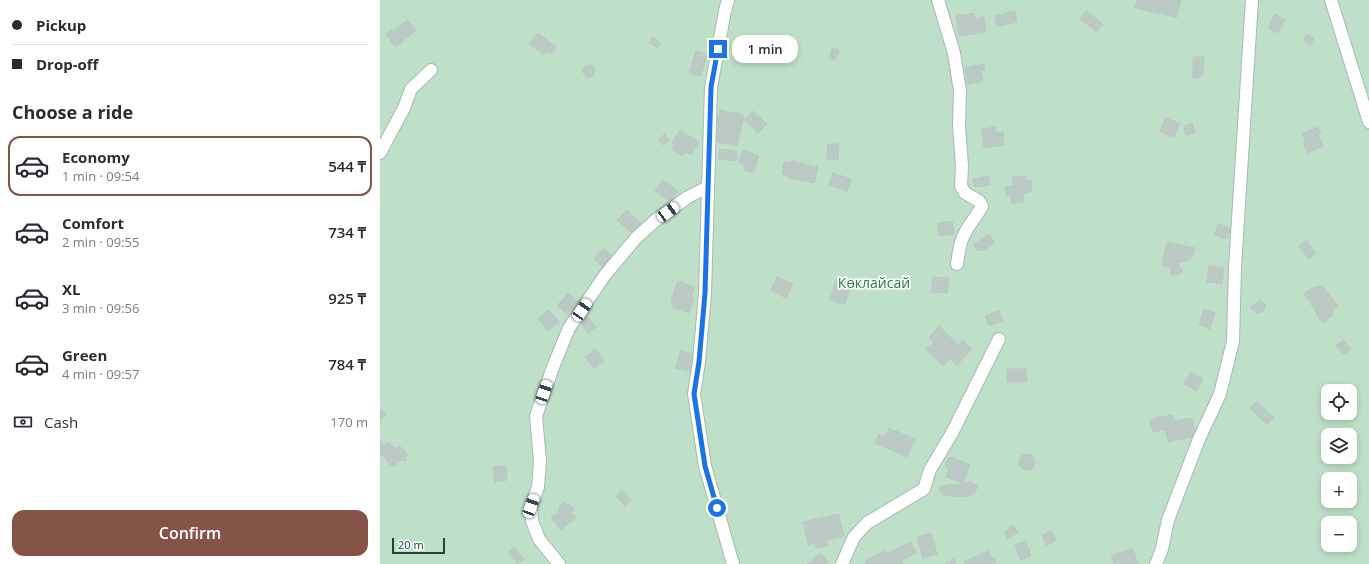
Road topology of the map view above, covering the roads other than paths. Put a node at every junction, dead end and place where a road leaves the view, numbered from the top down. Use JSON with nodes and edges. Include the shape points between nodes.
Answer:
{"nodes":[{"id":1,"x":728,"y":0,"type":"edge"},
{"id":2,"x":938,"y":0,"type":"edge"},
{"id":3,"x":1252,"y":0,"type":"edge"},
{"id":4,"x":1331,"y":0,"type":"edge"},
{"id":5,"x":431,"y":70,"type":"dead end"},
{"id":6,"x":1369,"y":122,"type":"edge"},
{"id":7,"x":380,"y":153,"type":"edge"},
{"id":8,"x":708,"y":186,"type":"junction"},
{"id":9,"x":957,"y":264,"type":"dead end"},
{"id":10,"x":999,"y":339,"type":"dead end"},
{"id":11,"x":559,"y":564,"type":"edge"},
{"id":12,"x":733,"y":564,"type":"edge"},
{"id":13,"x":842,"y":564,"type":"edge"},
{"id":14,"x":1156,"y":564,"type":"edge"}],
"edges":[{"from":1,"to":8,"type":"street","via":[[711,87]]},
{"from":2,"to":9,"type":"street","via":[[954,53],[960,91],[961,186],[965,193],[979,201],[982,206],[960,242]]},
{"from":3,"to":14,"type":"street","via":[[1235,267],[1233,342],[1220,394],[1199,439],[1168,520]]},
{"from":4,"to":6,"type":"street"},
{"from":5,"to":7,"type":"street","via":[[411,89]]},
{"from":8,"to":11,"type":"street","via":[[663,215],[636,238],[605,275],[569,328],[553,367],[536,416],[540,461],[538,487],[531,506],[532,521],[539,539]]},
{"from":8,"to":12,"type":"street","via":[[705,293],[694,394],[705,466]]},
{"from":10,"to":13,"type":"street","via":[[952,433],[930,470],[924,490],[868,522],[854,537]]}]}
